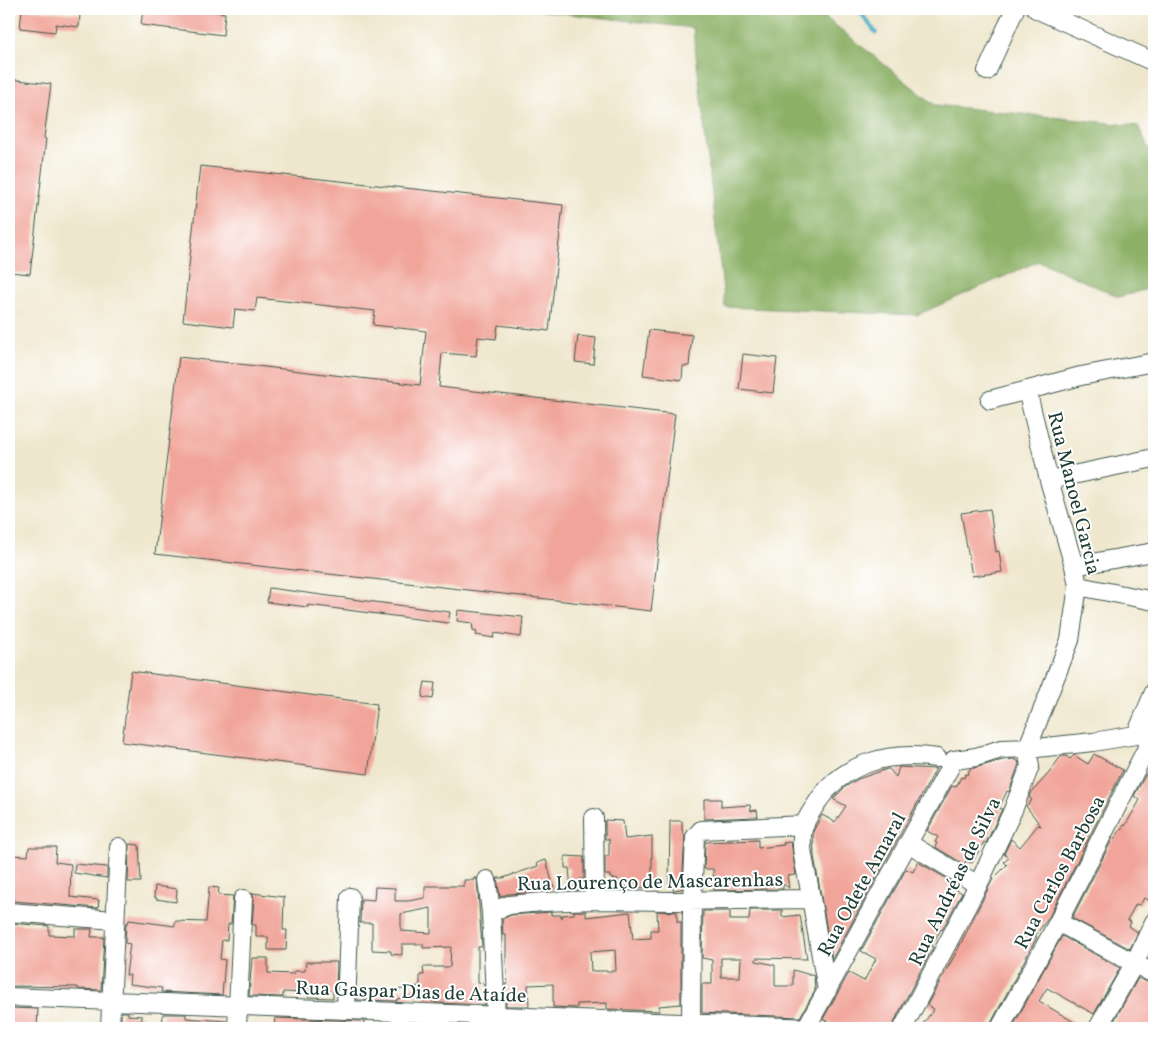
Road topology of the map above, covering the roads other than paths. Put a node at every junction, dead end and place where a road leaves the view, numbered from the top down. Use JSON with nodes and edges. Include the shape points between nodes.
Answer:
{"nodes":[{"id":1,"x":1015,"y":9,"type":"edge"},
{"id":2,"x":1036,"y":9,"type":"edge"},
{"id":3,"x":1154,"y":62,"type":"edge"},
{"id":4,"x":986,"y":71,"type":"dead end"},
{"id":5,"x":1154,"y":362,"type":"edge"},
{"id":6,"x":1027,"y":390,"type":"junction"},
{"id":7,"x":990,"y":400,"type":"dead end"},
{"id":8,"x":1154,"y":458,"type":"edge"},
{"id":9,"x":1049,"y":480,"type":"junction"},
{"id":10,"x":1154,"y":552,"type":"edge"},
{"id":11,"x":1074,"y":566,"type":"junction"},
{"id":12,"x":1078,"y":586,"type":"junction"},
{"id":13,"x":1154,"y":601,"type":"edge"},
{"id":14,"x":1154,"y":692,"type":"edge"},
{"id":15,"x":1154,"y":733,"type":"edge"},
{"id":16,"x":1136,"y":735,"type":"junction"},
{"id":17,"x":1027,"y":749,"type":"junction"},
{"id":18,"x":945,"y":759,"type":"junction"},
{"id":19,"x":594,"y":818,"type":"dead end"},
{"id":20,"x":804,"y":825,"type":"junction"},
{"id":21,"x":908,"y":844,"type":"junction"},
{"id":22,"x":119,"y":848,"type":"dead end"},
{"id":23,"x":487,"y":880,"type":"dead end"},
{"id":24,"x":978,"y":885,"type":"junction"},
{"id":25,"x":350,"y":897,"type":"dead end"},
{"id":26,"x":243,"y":899,"type":"dead end"},
{"id":27,"x":811,"y":899,"type":"junction"},
{"id":28,"x":595,"y":900,"type":"junction"},
{"id":29,"x":692,"y":901,"type":"junction"},
{"id":30,"x":9,"y":912,"type":"edge"},
{"id":31,"x":491,"y":912,"type":"junction"},
{"id":32,"x":114,"y":920,"type":"junction"},
{"id":33,"x":1058,"y":922,"type":"junction"},
{"id":34,"x":1154,"y":922,"type":"edge"},
{"id":35,"x":1134,"y":964,"type":"junction"},
{"id":36,"x":1154,"y":974,"type":"edge"},
{"id":37,"x":827,"y":991,"type":"junction"},
{"id":38,"x":9,"y":997,"type":"edge"},
{"id":39,"x":111,"y":1002,"type":"junction"},
{"id":40,"x":238,"y":1005,"type":"junction"},
{"id":41,"x":346,"y":1010,"type":"junction"},
{"id":42,"x":496,"y":1016,"type":"junction"},
{"id":43,"x":548,"y":1023,"type":"edge"},
{"id":44,"x":692,"y":1023,"type":"junction"},
{"id":45,"x":110,"y":1028,"type":"edge"},
{"id":46,"x":237,"y":1028,"type":"edge"},
{"id":47,"x":808,"y":1028,"type":"edge"},
{"id":48,"x":903,"y":1028,"type":"edge"},
{"id":49,"x":1000,"y":1028,"type":"edge"},
{"id":50,"x":1098,"y":1028,"type":"edge"}],
"edges":[{"from":1,"to":4,"type":"street"},
{"from":2,"to":3,"type":"street"},
{"from":5,"to":6,"type":"street"},
{"from":6,"to":7,"type":"street"},
{"from":6,"to":9,"type":"street","name":"Rua Manoel Garcia"},
{"from":8,"to":9,"type":"street"},
{"from":9,"to":11,"type":"street","name":"Rua Manoel Garcia"},
{"from":10,"to":11,"type":"street"},
{"from":11,"to":12,"type":"street","name":"Rua Manoel Garcia"},
{"from":12,"to":13,"type":"street"},
{"from":12,"to":17,"type":"street","name":"Rua Manoel Garcia","via":[[1070,640]]},
{"from":14,"to":16,"type":"street"},
{"from":15,"to":16,"type":"street"},
{"from":15,"to":33,"type":"street","name":"Rua Carlos Barbosa"},
{"from":16,"to":17,"type":"street"},
{"from":17,"to":18,"type":"street","via":[[1001,749],[976,757]]},
{"from":17,"to":24,"type":"street","name":"Rua Andréas de Silva","via":[[1030,759],[1028,775]]},
{"from":18,"to":20,"type":"street","via":[[923,756],[872,760],[829,786]]},
{"from":18,"to":21,"type":"street","name":"Rua Odete Amaral"},
{"from":19,"to":28,"type":"street"},
{"from":20,"to":27,"type":"street","via":[[802,838]]},
{"from":20,"to":29,"type":"street","via":[[701,830],[695,837]]},
{"from":21,"to":24,"type":"street"},
{"from":21,"to":37,"type":"street","name":"Rua Odete Amaral"},
{"from":22,"to":32,"type":"street"},
{"from":23,"to":31,"type":"street"},
{"from":24,"to":48,"type":"street","name":"Rua Andréas de Silva"},
{"from":25,"to":41,"type":"street"},
{"from":26,"to":40,"type":"street"},
{"from":27,"to":29,"type":"street","name":"Rua Lourenço de Mascarenhas"},
{"from":27,"to":37,"type":"street"},
{"from":28,"to":29,"type":"street","name":"Rua Lourenço de Mascarenhas"},
{"from":28,"to":31,"type":"street","name":"Rua Lourenço de Mascarenhas","via":[[543,902]]},
{"from":29,"to":44,"type":"street"},
{"from":30,"to":32,"type":"street"},
{"from":31,"to":42,"type":"street"},
{"from":32,"to":39,"type":"street"},
{"from":33,"to":35,"type":"street"},
{"from":33,"to":49,"type":"street","name":"Rua Carlos Barbosa"},
{"from":34,"to":35,"type":"street"},
{"from":35,"to":36,"type":"street"},
{"from":35,"to":50,"type":"street"},
{"from":37,"to":47,"type":"street","name":"Rua Odete Amaral"},
{"from":38,"to":39,"type":"street","name":"Rua Gaspar Dias de Ataíde"},
{"from":39,"to":40,"type":"street","name":"Rua Gaspar Dias de Ataíde"},
{"from":39,"to":45,"type":"street"},
{"from":40,"to":41,"type":"street","name":"Rua Gaspar Dias de Ataíde"},
{"from":40,"to":46,"type":"street"},
{"from":41,"to":42,"type":"street","name":"Rua Gaspar Dias de Ataíde"},
{"from":42,"to":43,"type":"street","name":"Rua Gaspar Dias de Ataíde"},
{"from":43,"to":44,"type":"street","name":"Rua Gaspar Dias de Ataíde"},
{"from":44,"to":47,"type":"street","name":"Rua Gaspar Dias de Ataíde"}]}
